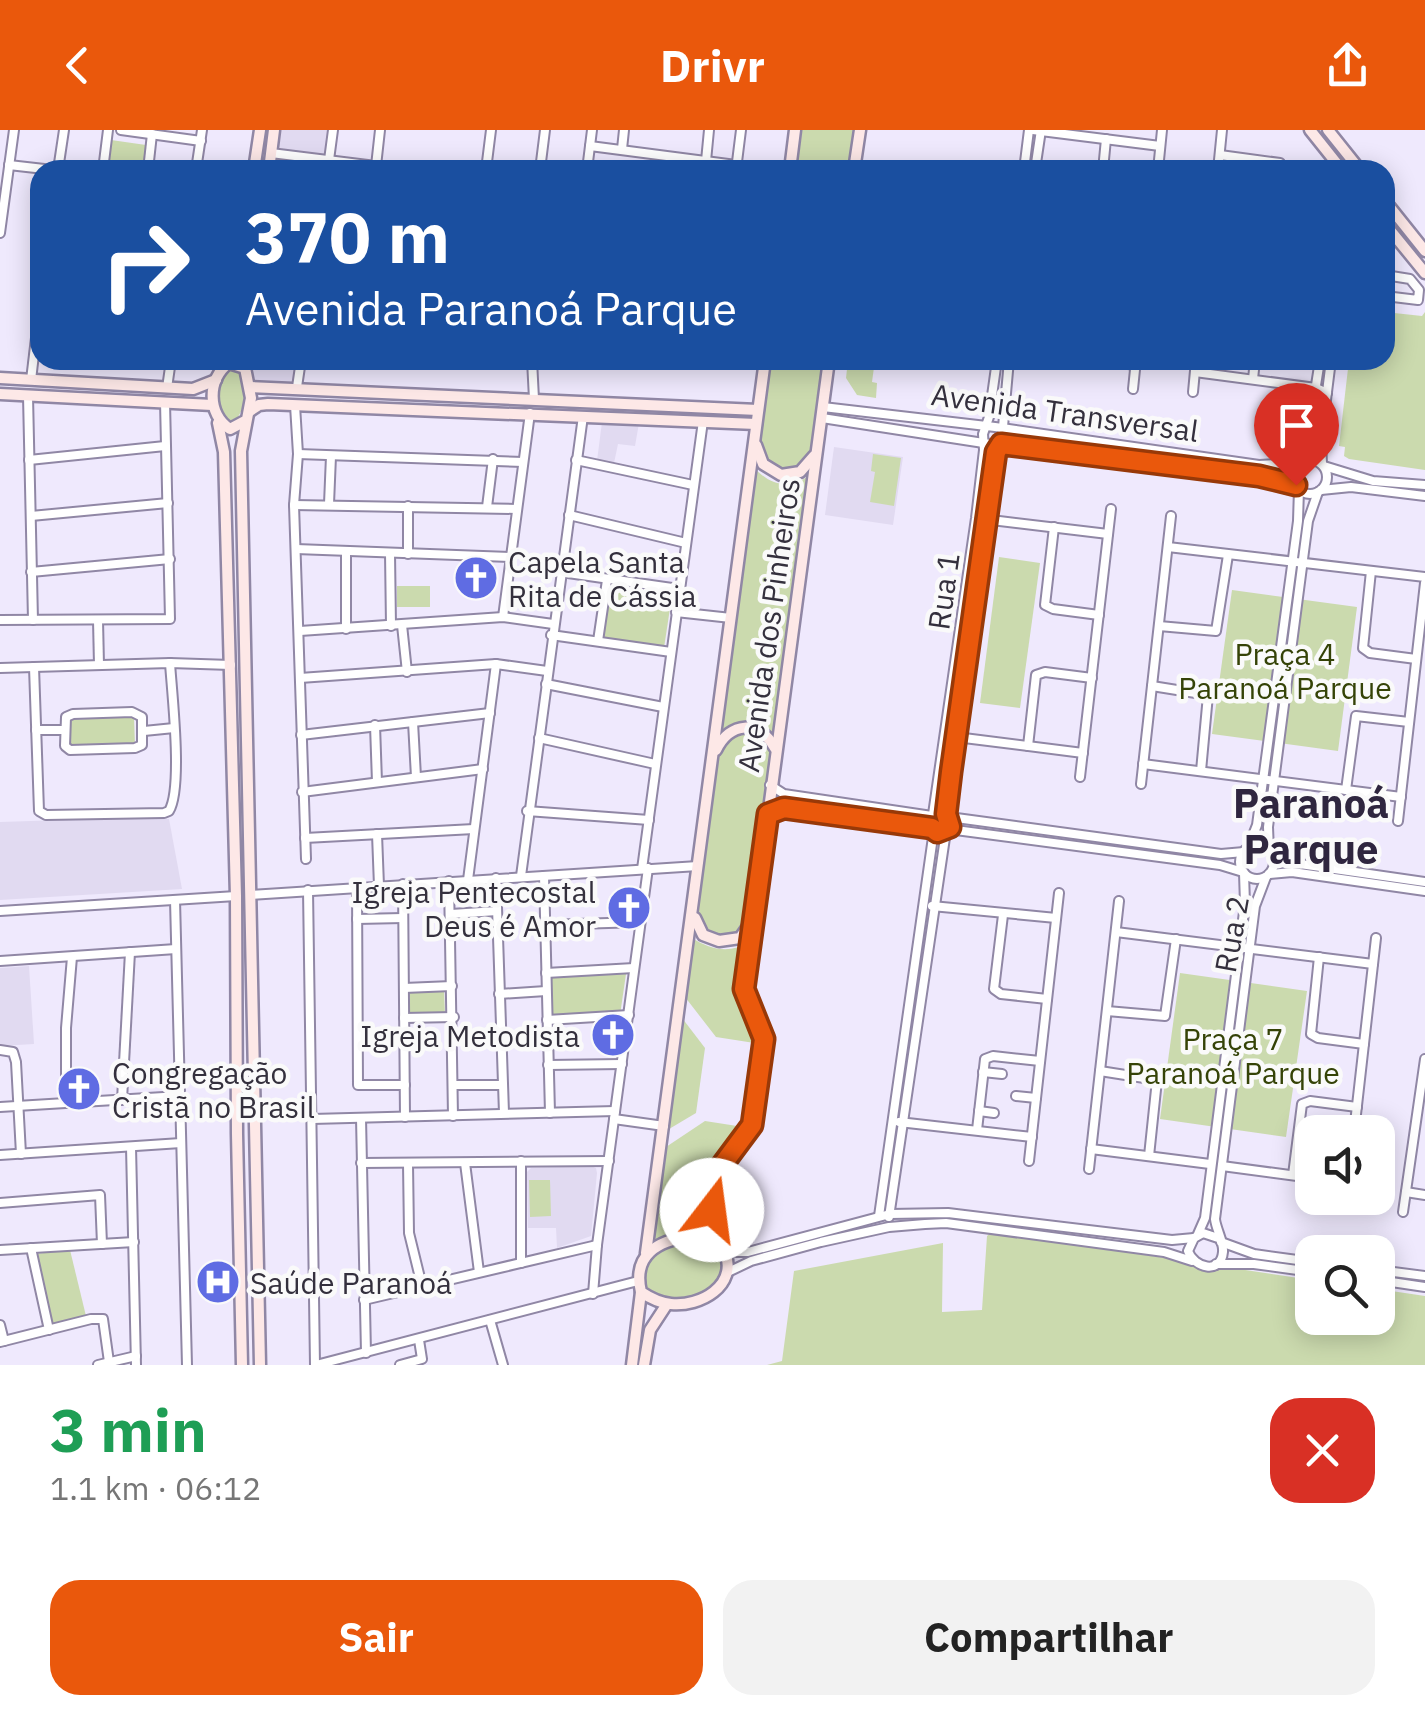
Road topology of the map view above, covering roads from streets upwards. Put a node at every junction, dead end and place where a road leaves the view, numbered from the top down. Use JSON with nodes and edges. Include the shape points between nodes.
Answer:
{"nodes":[{"id":1,"x":14,"y":130,"type":"edge"},
{"id":2,"x":64,"y":130,"type":"edge"},
{"id":3,"x":108,"y":130,"type":"edge"},
{"id":4,"x":121,"y":130,"type":"edge"},
{"id":5,"x":202,"y":130,"type":"edge"},
{"id":6,"x":260,"y":130,"type":"edge"},
{"id":7,"x":274,"y":130,"type":"edge"},
{"id":8,"x":333,"y":130,"type":"edge"},
{"id":9,"x":380,"y":130,"type":"edge"},
{"id":10,"x":492,"y":130,"type":"edge"},
{"id":11,"x":545,"y":130,"type":"edge"},
{"id":12,"x":592,"y":130,"type":"edge"},
{"id":13,"x":624,"y":130,"type":"edge"},
{"id":14,"x":708,"y":130,"type":"edge"},
{"id":15,"x":741,"y":130,"type":"edge"},
{"id":16,"x":795,"y":130,"type":"edge"},
{"id":17,"x":860,"y":130,"type":"edge"},
{"id":18,"x":1031,"y":130,"type":"edge"},
{"id":19,"x":1041,"y":130,"type":"edge"},
{"id":20,"x":1162,"y":130,"type":"edge"},
{"id":21,"x":1222,"y":130,"type":"edge"},
{"id":22,"x":1310,"y":130,"type":"edge"},
{"id":23,"x":1328,"y":130,"type":"edge"},
{"id":24,"x":152,"y":134,"type":"junction"},
{"id":25,"x":1106,"y":140,"type":"junction"},
{"id":26,"x":201,"y":141,"type":"junction"},
{"id":27,"x":590,"y":146,"type":"junction"},
{"id":28,"x":1160,"y":146,"type":"junction"},
{"id":29,"x":622,"y":149,"type":"junction"},
{"id":30,"x":271,"y":153,"type":"junction"},
{"id":31,"x":1220,"y":155,"type":"junction"},
{"id":32,"x":57,"y":160,"type":"edge"},
{"id":33,"x":104,"y":160,"type":"edge"},
{"id":34,"x":149,"y":160,"type":"edge"},
{"id":35,"x":198,"y":160,"type":"edge"},
{"id":36,"x":256,"y":160,"type":"edge"},
{"id":37,"x":270,"y":160,"type":"edge"},
{"id":38,"x":329,"y":160,"type":"joint"},
{"id":39,"x":377,"y":160,"type":"edge"},
{"id":40,"x":488,"y":160,"type":"edge"},
{"id":41,"x":541,"y":160,"type":"edge"},
{"id":42,"x":588,"y":160,"type":"edge"},
{"id":43,"x":699,"y":160,"type":"edge"},
{"id":44,"x":706,"y":160,"type":"edge"},
{"id":45,"x":737,"y":160,"type":"edge"},
{"id":46,"x":791,"y":160,"type":"edge"},
{"id":47,"x":856,"y":160,"type":"edge"},
{"id":48,"x":1026,"y":160,"type":"edge"},
{"id":49,"x":1036,"y":160,"type":"edge"},
{"id":50,"x":1104,"y":160,"type":"edge"},
{"id":51,"x":1159,"y":160,"type":"edge"},
{"id":52,"x":1219,"y":160,"type":"edge"},
{"id":53,"x":1263,"y":160,"type":"edge"},
{"id":54,"x":1334,"y":160,"type":"edge"},
{"id":55,"x":1352,"y":160,"type":"edge"},
{"id":56,"x":6,"y":170,"type":"edge"},
{"id":57,"x":1395,"y":214,"type":"edge"},
{"id":58,"x":0,"y":233,"type":"edge"},
{"id":59,"x":1395,"y":236,"type":"edge"},
{"id":60,"x":1425,"y":251,"type":"edge"},
{"id":61,"x":1425,"y":274,"type":"edge"},
{"id":62,"x":1395,"y":277,"type":"edge"},
{"id":63,"x":1395,"y":297,"type":"edge"},
{"id":64,"x":32,"y":370,"type":"edge"},
{"id":65,"x":169,"y":370,"type":"edge"},
{"id":66,"x":220,"y":370,"type":"edge"},
{"id":67,"x":246,"y":370,"type":"edge"},
{"id":68,"x":300,"y":370,"type":"edge"},
{"id":69,"x":533,"y":370,"type":"edge"},
{"id":70,"x":763,"y":370,"type":"edge"},
{"id":71,"x":827,"y":370,"type":"edge"},
{"id":72,"x":995,"y":370,"type":"edge"},
{"id":73,"x":1008,"y":370,"type":"edge"},
{"id":74,"x":1135,"y":370,"type":"edge"},
{"id":75,"x":1254,"y":370,"type":"edge"},
{"id":76,"x":1319,"y":370,"type":"edge"},
{"id":77,"x":1330,"y":370,"type":"edge"},
{"id":78,"x":1195,"y":372,"type":"joint"},
{"id":79,"x":0,"y":378,"type":"edge"},
{"id":80,"x":31,"y":380,"type":"junction"},
{"id":81,"x":216,"y":380,"type":"junction"},
{"id":82,"x":1253,"y":380,"type":"junction"},
{"id":83,"x":88,"y":383,"type":"junction"},
{"id":84,"x":112,"y":385,"type":"junction"},
{"id":85,"x":250,"y":387,"type":"junction"},
{"id":86,"x":297,"y":387,"type":"junction"},
{"id":87,"x":167,"y":388,"type":"junction"},
{"id":88,"x":1316,"y":388,"type":"junction"},
{"id":89,"x":1133,"y":390,"type":"dead end"},
{"id":90,"x":382,"y":392,"type":"junction"},
{"id":91,"x":1193,"y":392,"type":"dead end"},
{"id":92,"x":403,"y":393,"type":"junction"},
{"id":93,"x":1327,"y":393,"type":"junction"},
{"id":94,"x":0,"y":394,"type":"edge"},
{"id":95,"x":28,"y":396,"type":"junction"},
{"id":96,"x":89,"y":398,"type":"junction"},
{"id":97,"x":534,"y":398,"type":"junction"},
{"id":98,"x":110,"y":400,"type":"junction"},
{"id":99,"x":598,"y":401,"type":"junction"},
{"id":100,"x":165,"y":402,"type":"junction"},
{"id":101,"x":622,"y":402,"type":"junction"},
{"id":102,"x":212,"y":405,"type":"junction"},
{"id":103,"x":295,"y":405,"type":"junction"},
{"id":104,"x":403,"y":408,"type":"junction"},
{"id":105,"x":383,"y":409,"type":"junction"},
{"id":106,"x":758,"y":410,"type":"junction"},
{"id":107,"x":530,"y":413,"type":"junction"},
{"id":108,"x":822,"y":413,"type":"junction"},
{"id":109,"x":247,"y":416,"type":"junction"},
{"id":110,"x":583,"y":416,"type":"junction"},
{"id":111,"x":217,"y":417,"type":"junction"},
{"id":112,"x":597,"y":418,"type":"junction"},
{"id":113,"x":624,"y":418,"type":"junction"},
{"id":114,"x":703,"y":420,"type":"junction"},
{"id":115,"x":756,"y":424,"type":"junction"},
{"id":116,"x":985,"y":426,"type":"junction"},
{"id":117,"x":1002,"y":428,"type":"junction"},
{"id":118,"x":754,"y":439,"type":"junction"},
{"id":119,"x":983,"y":442,"type":"junction"},
{"id":120,"x":1001,"y":444,"type":"junction"},
{"id":121,"x":165,"y":446,"type":"junction"},
{"id":122,"x":818,"y":450,"type":"junction"},
{"id":123,"x":298,"y":454,"type":"junction"},
{"id":124,"x":331,"y":456,"type":"junction"},
{"id":125,"x":29,"y":460,"type":"junction"},
{"id":126,"x":493,"y":460,"type":"junction"},
{"id":127,"x":576,"y":460,"type":"junction"},
{"id":128,"x":524,"y":462,"type":"junction"},
{"id":129,"x":1302,"y":462,"type":"junction"},
{"id":130,"x":1323,"y":465,"type":"junction"},
{"id":131,"x":693,"y":485,"type":"junction"},
{"id":132,"x":1425,"y":485,"type":"edge"},
{"id":133,"x":1297,"y":487,"type":"junction"},
{"id":134,"x":1320,"y":491,"type":"junction"},
{"id":135,"x":1425,"y":496,"type":"edge"},
{"id":136,"x":168,"y":504,"type":"junction"},
{"id":137,"x":329,"y":504,"type":"junction"},
{"id":138,"x":294,"y":505,"type":"junction"},
{"id":139,"x":408,"y":506,"type":"junction"},
{"id":140,"x":487,"y":507,"type":"junction"},
{"id":141,"x":517,"y":509,"type":"junction"},
{"id":142,"x":1110,"y":509,"type":"dead end"},
{"id":143,"x":569,"y":515,"type":"junction"},
{"id":144,"x":30,"y":516,"type":"junction"},
{"id":145,"x":1171,"y":516,"type":"dead end"},
{"id":146,"x":976,"y":518,"type":"junction"},
{"id":147,"x":987,"y":520,"type":"junction"},
{"id":148,"x":1054,"y":527,"type":"junction"},
{"id":149,"x":1108,"y":534,"type":"junction"},
{"id":150,"x":686,"y":543,"type":"junction"},
{"id":151,"x":1168,"y":546,"type":"junction"},
{"id":152,"x":296,"y":550,"type":"junction"},
{"id":153,"x":346,"y":551,"type":"junction"},
{"id":154,"x":390,"y":554,"type":"junction"},
{"id":155,"x":408,"y":554,"type":"junction"},
{"id":156,"x":1228,"y":554,"type":"junction"},
{"id":157,"x":510,"y":557,"type":"junction"},
{"id":158,"x":170,"y":559,"type":"junction"},
{"id":159,"x":1292,"y":562,"type":"junction"},
{"id":160,"x":1303,"y":563,"type":"junction"},
{"id":161,"x":1372,"y":571,"type":"junction"},
{"id":162,"x":31,"y":572,"type":"junction"},
{"id":163,"x":562,"y":572,"type":"junction"},
{"id":164,"x":607,"y":580,"type":"junction"},
{"id":165,"x":1425,"y":580,"type":"edge"},
{"id":166,"x":679,"y":589,"type":"junction"},
{"id":167,"x":676,"y":612,"type":"junction"},
{"id":168,"x":1099,"y":615,"type":"junction"},
{"id":169,"x":503,"y":617,"type":"junction"},
{"id":170,"x":229,"y":618,"type":"junction"},
{"id":171,"x":731,"y":618,"type":"junction"},
{"id":172,"x":0,"y":620,"type":"edge"},
{"id":173,"x":33,"y":620,"type":"junction"},
{"id":174,"x":98,"y":620,"type":"junction"},
{"id":175,"x":244,"y":624,"type":"junction"},
{"id":176,"x":553,"y":624,"type":"junction"},
{"id":177,"x":402,"y":625,"type":"junction"},
{"id":178,"x":391,"y":626,"type":"junction"},
{"id":179,"x":1158,"y":626,"type":"junction"},
{"id":180,"x":346,"y":628,"type":"junction"},
{"id":181,"x":300,"y":632,"type":"junction"},
{"id":182,"x":551,"y":635,"type":"junction"},
{"id":183,"x":598,"y":641,"type":"junction"},
{"id":184,"x":671,"y":652,"type":"junction"},
{"id":185,"x":1416,"y":658,"type":"junction"},
{"id":186,"x":170,"y":663,"type":"junction"},
{"id":187,"x":231,"y":664,"type":"junction"},
{"id":188,"x":496,"y":664,"type":"junction"},
{"id":189,"x":99,"y":665,"type":"junction"},
{"id":190,"x":34,"y":667,"type":"junction"},
{"id":191,"x":0,"y":668,"type":"edge"},
{"id":192,"x":547,"y":671,"type":"junction"},
{"id":193,"x":407,"y":672,"type":"junction"},
{"id":194,"x":300,"y":674,"type":"junction"},
{"id":195,"x":1092,"y":678,"type":"junction"},
{"id":196,"x":231,"y":682,"type":"junction"},
{"id":197,"x":246,"y":684,"type":"junction"},
{"id":198,"x":546,"y":684,"type":"junction"},
{"id":199,"x":1152,"y":686,"type":"junction"},
{"id":200,"x":663,"y":707,"type":"junction"},
{"id":201,"x":490,"y":713,"type":"junction"},
{"id":202,"x":413,"y":722,"type":"junction"},
{"id":203,"x":1409,"y":722,"type":"junction"},
{"id":204,"x":375,"y":725,"type":"junction"},
{"id":205,"x":174,"y":728,"type":"junction"},
{"id":206,"x":36,"y":730,"type":"junction"},
{"id":207,"x":64,"y":730,"type":"junction"},
{"id":208,"x":144,"y":731,"type":"junction"},
{"id":209,"x":301,"y":735,"type":"junction"},
{"id":210,"x":951,"y":736,"type":"junction"},
{"id":211,"x":539,"y":738,"type":"junction"},
{"id":212,"x":1028,"y":746,"type":"junction"},
{"id":213,"x":1083,"y":753,"type":"junction"},
{"id":214,"x":713,"y":755,"type":"junction"},
{"id":215,"x":773,"y":760,"type":"junction"},
{"id":216,"x":655,"y":764,"type":"junction"},
{"id":217,"x":1143,"y":764,"type":"junction"},
{"id":218,"x":482,"y":769,"type":"junction"},
{"id":219,"x":1201,"y":772,"type":"junction"},
{"id":220,"x":1080,"y":777,"type":"dead end"},
{"id":221,"x":416,"y":778,"type":"junction"},
{"id":222,"x":1262,"y":779,"type":"junction"},
{"id":223,"x":1274,"y":780,"type":"junction"},
{"id":224,"x":377,"y":782,"type":"junction"},
{"id":225,"x":1141,"y":784,"type":"dead end"},
{"id":226,"x":770,"y":785,"type":"junction"},
{"id":227,"x":1346,"y":790,"type":"junction"},
{"id":228,"x":302,"y":792,"type":"junction"},
{"id":229,"x":1401,"y":797,"type":"junction"},
{"id":230,"x":528,"y":811,"type":"junction"},
{"id":231,"x":234,"y":812,"type":"junction"},
{"id":232,"x":249,"y":812,"type":"junction"},
{"id":233,"x":768,"y":814,"type":"junction"},
{"id":234,"x":933,"y":815,"type":"junction"},
{"id":235,"x":948,"y":815,"type":"junction"},
{"id":236,"x":649,"y":820,"type":"junction"},
{"id":237,"x":1398,"y":821,"type":"dead end"},
{"id":238,"x":474,"y":828,"type":"junction"},
{"id":239,"x":932,"y":829,"type":"junction"},
{"id":240,"x":947,"y":830,"type":"junction"},
{"id":241,"x":377,"y":834,"type":"junction"},
{"id":242,"x":234,"y":836,"type":"junction"},
{"id":243,"x":250,"y":836,"type":"junction"},
{"id":244,"x":305,"y":838,"type":"junction"},
{"id":245,"x":1246,"y":850,"type":"junction"},
{"id":246,"x":1271,"y":852,"type":"junction"},
{"id":247,"x":306,"y":859,"type":"dead end"},
{"id":248,"x":698,"y":866,"type":"junction"},
{"id":249,"x":645,"y":869,"type":"junction"},
{"id":250,"x":1244,"y":873,"type":"junction"},
{"id":251,"x":1268,"y":875,"type":"junction"},
{"id":252,"x":521,"y":876,"type":"junction"},
{"id":253,"x":544,"y":876,"type":"junction"},
{"id":254,"x":496,"y":878,"type":"junction"},
{"id":255,"x":468,"y":880,"type":"junction"},
{"id":256,"x":450,"y":881,"type":"junction"},
{"id":257,"x":1425,"y":882,"type":"edge"},
{"id":258,"x":403,"y":884,"type":"junction"},
{"id":259,"x":378,"y":886,"type":"junction"},
{"id":260,"x":357,"y":888,"type":"junction"},
{"id":261,"x":308,"y":890,"type":"junction"},
{"id":262,"x":1425,"y":891,"type":"edge"},
{"id":263,"x":1059,"y":893,"type":"dead end"},
{"id":264,"x":251,"y":895,"type":"junction"},
{"id":265,"x":236,"y":896,"type":"junction"},
{"id":266,"x":175,"y":900,"type":"junction"},
{"id":267,"x":1120,"y":900,"type":"dead end"},
{"id":268,"x":693,"y":906,"type":"junction"},
{"id":269,"x":928,"y":906,"type":"junction"},
{"id":270,"x":0,"y":911,"type":"edge"},
{"id":271,"x":498,"y":911,"type":"junction"},
{"id":272,"x":451,"y":914,"type":"junction"},
{"id":273,"x":1003,"y":915,"type":"junction"},
{"id":274,"x":753,"y":916,"type":"junction"},
{"id":275,"x":403,"y":918,"type":"junction"},
{"id":276,"x":1056,"y":918,"type":"junction"},
{"id":277,"x":357,"y":919,"type":"junction"},
{"id":278,"x":640,"y":922,"type":"junction"},
{"id":279,"x":545,"y":925,"type":"junction"},
{"id":280,"x":1116,"y":932,"type":"junction"},
{"id":281,"x":1376,"y":938,"type":"dead end"},
{"id":282,"x":1176,"y":940,"type":"junction"},
{"id":283,"x":1239,"y":947,"type":"junction"},
{"id":284,"x":1250,"y":948,"type":"junction"},
{"id":285,"x":176,"y":949,"type":"junction"},
{"id":286,"x":130,"y":952,"type":"junction"},
{"id":287,"x":72,"y":956,"type":"junction"},
{"id":288,"x":1319,"y":957,"type":"junction"},
{"id":289,"x":0,"y":961,"type":"edge"},
{"id":290,"x":1373,"y":964,"type":"junction"},
{"id":291,"x":634,"y":968,"type":"junction"},
{"id":292,"x":546,"y":973,"type":"junction"},
{"id":293,"x":452,"y":986,"type":"junction"},
{"id":294,"x":404,"y":988,"type":"junction"},
{"id":295,"x":546,"y":991,"type":"junction"},
{"id":296,"x":500,"y":994,"type":"junction"},
{"id":297,"x":1048,"y":999,"type":"junction"},
{"id":298,"x":1107,"y":1011,"type":"junction"},
{"id":299,"x":629,"y":1015,"type":"junction"},
{"id":300,"x":454,"y":1017,"type":"junction"},
{"id":301,"x":404,"y":1018,"type":"junction"},
{"id":302,"x":547,"y":1020,"type":"junction"},
{"id":303,"x":1364,"y":1044,"type":"junction"},
{"id":304,"x":0,"y":1050,"type":"edge"},
{"id":305,"x":1425,"y":1059,"type":"edge"},
{"id":306,"x":1040,"y":1061,"type":"junction"},
{"id":307,"x":622,"y":1064,"type":"junction"},
{"id":308,"x":548,"y":1065,"type":"junction"},
{"id":309,"x":1100,"y":1070,"type":"junction"},
{"id":310,"x":983,"y":1072,"type":"junction"},
{"id":311,"x":1002,"y":1074,"type":"dead end"},
{"id":312,"x":502,"y":1084,"type":"junction"},
{"id":313,"x":454,"y":1085,"type":"junction"},
{"id":314,"x":405,"y":1086,"type":"junction"},
{"id":315,"x":180,"y":1096,"type":"junction"},
{"id":316,"x":1016,"y":1096,"type":"dead end"},
{"id":317,"x":1036,"y":1098,"type":"junction"},
{"id":318,"x":122,"y":1100,"type":"junction"},
{"id":319,"x":66,"y":1103,"type":"junction"},
{"id":320,"x":18,"y":1106,"type":"junction"},
{"id":321,"x":1357,"y":1107,"type":"junction"},
{"id":322,"x":0,"y":1108,"type":"edge"},
{"id":323,"x":979,"y":1111,"type":"junction"},
{"id":324,"x":994,"y":1112,"type":"dead end"},
{"id":325,"x":1421,"y":1112,"type":"edge"},
{"id":326,"x":504,"y":1113,"type":"junction"},
{"id":327,"x":550,"y":1113,"type":"junction"},
{"id":328,"x":614,"y":1115,"type":"junction"},
{"id":329,"x":1356,"y":1115,"type":"edge"},
{"id":330,"x":453,"y":1116,"type":"junction"},
{"id":331,"x":405,"y":1117,"type":"junction"},
{"id":332,"x":312,"y":1118,"type":"junction"},
{"id":333,"x":361,"y":1118,"type":"junction"},
{"id":334,"x":898,"y":1122,"type":"junction"},
{"id":335,"x":664,"y":1126,"type":"junction"},
{"id":336,"x":976,"y":1130,"type":"junction"},
{"id":337,"x":1032,"y":1137,"type":"junction"},
{"id":338,"x":181,"y":1143,"type":"junction"},
{"id":339,"x":131,"y":1147,"type":"junction"},
{"id":340,"x":1092,"y":1149,"type":"junction"},
{"id":341,"x":22,"y":1154,"type":"junction"},
{"id":342,"x":0,"y":1155,"type":"edge"},
{"id":343,"x":1149,"y":1156,"type":"junction"},
{"id":344,"x":522,"y":1161,"type":"junction"},
{"id":345,"x":609,"y":1161,"type":"junction"},
{"id":346,"x":1029,"y":1161,"type":"dead end"},
{"id":347,"x":238,"y":1162,"type":"junction"},
{"id":348,"x":257,"y":1162,"type":"junction"},
{"id":349,"x":361,"y":1163,"type":"junction"},
{"id":350,"x":465,"y":1163,"type":"junction"},
{"id":351,"x":408,"y":1164,"type":"junction"},
{"id":352,"x":1210,"y":1167,"type":"junction"},
{"id":353,"x":1222,"y":1168,"type":"junction"},
{"id":354,"x":1089,"y":1169,"type":"dead end"},
{"id":355,"x":1294,"y":1175,"type":"joint"},
{"id":356,"x":238,"y":1192,"type":"junction"},
{"id":357,"x":257,"y":1192,"type":"junction"},
{"id":358,"x":1406,"y":1192,"type":"junction"},
{"id":359,"x":1425,"y":1195,"type":"edge"},
{"id":360,"x":0,"y":1202,"type":"edge"},
{"id":361,"x":1403,"y":1212,"type":"dead end"},
{"id":362,"x":884,"y":1215,"type":"junction"},
{"id":363,"x":889,"y":1227,"type":"junction"},
{"id":364,"x":1196,"y":1236,"type":"junction"},
{"id":365,"x":708,"y":1240,"type":"junction"},
{"id":366,"x":1220,"y":1240,"type":"junction"},
{"id":367,"x":134,"y":1242,"type":"junction"},
{"id":368,"x":102,"y":1244,"type":"junction"},
{"id":369,"x":597,"y":1245,"type":"junction"},
{"id":370,"x":31,"y":1248,"type":"junction"},
{"id":371,"x":0,"y":1250,"type":"edge"},
{"id":372,"x":724,"y":1252,"type":"junction"},
{"id":373,"x":646,"y":1253,"type":"junction"},
{"id":374,"x":1295,"y":1260,"type":"edge"},
{"id":375,"x":1192,"y":1261,"type":"junction"},
{"id":376,"x":521,"y":1263,"type":"junction"},
{"id":377,"x":1216,"y":1264,"type":"junction"},
{"id":378,"x":1295,"y":1270,"type":"edge"},
{"id":379,"x":479,"y":1272,"type":"junction"},
{"id":380,"x":728,"y":1272,"type":"junction"},
{"id":381,"x":1395,"y":1272,"type":"edge"},
{"id":382,"x":1425,"y":1276,"type":"edge"},
{"id":383,"x":1395,"y":1283,"type":"edge"},
{"id":384,"x":422,"y":1286,"type":"junction"},
{"id":385,"x":639,"y":1286,"type":"junction"},
{"id":386,"x":1425,"y":1287,"type":"edge"},
{"id":387,"x":593,"y":1294,"type":"junction"},
{"id":388,"x":364,"y":1300,"type":"junction"},
{"id":389,"x":667,"y":1304,"type":"junction"},
{"id":390,"x":490,"y":1320,"type":"junction"},
{"id":391,"x":0,"y":1324,"type":"edge"},
{"id":392,"x":49,"y":1330,"type":"junction"},
{"id":393,"x":419,"y":1340,"type":"junction"},
{"id":394,"x":2,"y":1341,"type":"edge"},
{"id":395,"x":366,"y":1353,"type":"junction"},
{"id":396,"x":136,"y":1361,"type":"edge"},
{"id":397,"x":109,"y":1362,"type":"junction"},
{"id":398,"x":98,"y":1365,"type":"edge"},
{"id":399,"x":187,"y":1365,"type":"edge"},
{"id":400,"x":242,"y":1365,"type":"edge"},
{"id":401,"x":260,"y":1365,"type":"edge"},
{"id":402,"x":316,"y":1365,"type":"edge"},
{"id":403,"x":400,"y":1365,"type":"edge"},
{"id":404,"x":503,"y":1365,"type":"edge"},
{"id":405,"x":632,"y":1365,"type":"edge"},
{"id":406,"x":644,"y":1365,"type":"edge"}],
"edges":[{"from":1,"to":56,"type":"street"},
{"from":2,"to":32,"type":"street"},
{"from":3,"to":33,"type":"street"},
{"from":4,"to":24,"type":"street"},
{"from":5,"to":26,"type":"street"},
{"from":6,"to":36,"type":"street"},
{"from":7,"to":30,"type":"street"},
{"from":8,"to":38,"type":"street"},
{"from":9,"to":39,"type":"street"},
{"from":10,"to":40,"type":"street"},
{"from":11,"to":41,"type":"street"},
{"from":12,"to":27,"type":"street"},
{"from":13,"to":29,"type":"street"},
{"from":14,"to":44,"type":"street"},
{"from":15,"to":45,"type":"street"},
{"from":16,"to":46,"type":"street"},
{"from":17,"to":47,"type":"street"},
{"from":18,"to":19,"type":"street"},
{"from":18,"to":48,"type":"street"},
{"from":19,"to":25,"type":"street"},
{"from":19,"to":49,"type":"street"},
{"from":20,"to":28,"type":"street"},
{"from":21,"to":31,"type":"street"},
{"from":22,"to":54,"type":"street"},
{"from":23,"to":55,"type":"street"},
{"from":24,"to":26,"type":"street"},
{"from":24,"to":34,"type":"street"},
{"from":25,"to":28,"type":"street"},
{"from":25,"to":50,"type":"street"},
{"from":26,"to":35,"type":"street"},
{"from":27,"to":29,"type":"street"},
{"from":27,"to":42,"type":"street"},
{"from":28,"to":51,"type":"street"},
{"from":29,"to":43,"type":"street"},
{"from":30,"to":37,"type":"street"},
{"from":30,"to":38,"type":"street"},
{"from":31,"to":52,"type":"street"},
{"from":31,"to":53,"type":"street"},
{"from":56,"to":58,"type":"street"},
{"from":57,"to":60,"type":"street"},
{"from":59,"to":61,"type":"street"},
{"from":62,"to":63,"type":"street","via":[[1410,279],[1419,290],[1418,300]]},
{"from":64,"to":80,"type":"street"},
{"from":65,"to":87,"type":"street"},
{"from":66,"to":81,"type":"street"},
{"from":67,"to":85,"type":"street"},
{"from":68,"to":86,"type":"street"},
{"from":69,"to":97,"type":"street"},
{"from":70,"to":106,"type":"street","name":"Avenida dos Pinheiros"},
{"from":71,"to":108,"type":"street","name":"Avenida dos Pinheiros"},
{"from":72,"to":116,"type":"street","name":"Rua 1"},
{"from":73,"to":117,"type":"street","name":"Rua 1"},
{"from":74,"to":89,"type":"street"},
{"from":75,"to":82,"type":"street"},
{"from":76,"to":88,"type":"street"},
{"from":77,"to":93,"type":"street"},
{"from":78,"to":82,"type":"street"},
{"from":78,"to":91,"type":"street"},
{"from":79,"to":80,"type":"street"},
{"from":80,"to":83,"type":"street"},
{"from":81,"to":87,"type":"street","via":[[193,389]]},
{"from":81,"to":102,"type":"street"},
{"from":82,"to":88,"type":"street"},
{"from":83,"to":84,"type":"street"},
{"from":83,"to":96,"type":"street","via":[[94,393]]},
{"from":84,"to":87,"type":"street"},
{"from":84,"to":98,"type":"street","via":[[102,393]]},
{"from":85,"to":86,"type":"street"},
{"from":85,"to":109,"type":"street"},
{"from":86,"to":90,"type":"street"},
{"from":88,"to":93,"type":"street"},
{"from":88,"to":129,"type":"street"},
{"from":90,"to":92,"type":"street"},
{"from":90,"to":105,"type":"street","via":[[388,402]]},
{"from":92,"to":97,"type":"street"},
{"from":92,"to":104,"type":"street"},
{"from":93,"to":130,"type":"street"},
{"from":94,"to":95,"type":"street"},
{"from":95,"to":96,"type":"street"},
{"from":95,"to":125,"type":"street"},
{"from":96,"to":98,"type":"street"},
{"from":97,"to":99,"type":"street"},
{"from":98,"to":100,"type":"street"},
{"from":99,"to":101,"type":"street"},
{"from":99,"to":112,"type":"street","via":[[607,406]]},
{"from":100,"to":102,"type":"street"},
{"from":100,"to":121,"type":"street"},
{"from":101,"to":106,"type":"street"},
{"from":101,"to":113,"type":"street","via":[[617,414]]},
{"from":102,"to":111,"type":"street"},
{"from":103,"to":105,"type":"street"},
{"from":103,"to":109,"type":"street","via":[[258,404]]},
{"from":103,"to":123,"type":"street"},
{"from":104,"to":105,"type":"street"},
{"from":104,"to":107,"type":"street"},
{"from":106,"to":115,"type":"street","name":"Avenida dos Pinheiros"},
{"from":107,"to":110,"type":"street"},
{"from":107,"to":128,"type":"street"},
{"from":108,"to":116,"type":"street","name":"Avenida Transversal"},
{"from":108,"to":119,"type":"street","name":"Avenida Transversal"},
{"from":108,"to":122,"type":"street","name":"Avenida dos Pinheiros"},
{"from":109,"to":111,"type":"street","via":[[230,429]]},
{"from":109,"to":175,"type":"street","via":[[241,451]]},
{"from":110,"to":112,"type":"street"},
{"from":110,"to":127,"type":"street"},
{"from":111,"to":170,"type":"street"},
{"from":112,"to":113,"type":"street"},
{"from":113,"to":114,"type":"street"},
{"from":114,"to":115,"type":"street"},
{"from":114,"to":131,"type":"street"},
{"from":115,"to":118,"type":"street","name":"Avenida dos Pinheiros"},
{"from":116,"to":117,"type":"street","name":"Avenida Transversal"},
{"from":116,"to":119,"type":"street","name":"Rua 1"},
{"from":117,"to":120,"type":"street","name":"Rua 1"},
{"from":117,"to":129,"type":"street","name":"Avenida Transversal","via":[[1259,465]]},
{"from":118,"to":122,"type":"street","via":[[763,464],[781,475],[800,472]]},
{"from":118,"to":171,"type":"street","name":"Avenida dos Pinheiros"},
{"from":119,"to":120,"type":"street","name":"Avenida Transversal"},
{"from":119,"to":146,"type":"street","name":"Rua 1"},
{"from":120,"to":133,"type":"street","name":"Avenida Transversal","via":[[1259,476]]},
{"from":120,"to":147,"type":"street","name":"Rua 1"},
{"from":121,"to":125,"type":"street"},
{"from":121,"to":136,"type":"street"},
{"from":122,"to":215,"type":"street","name":"Avenida dos Pinheiros"},
{"from":123,"to":124,"type":"street"},
{"from":123,"to":138,"type":"street"},
{"from":124,"to":126,"type":"street"},
{"from":124,"to":137,"type":"street"},
{"from":125,"to":144,"type":"street"},
{"from":126,"to":128,"type":"street"},
{"from":126,"to":140,"type":"street"},
{"from":127,"to":131,"type":"street"},
{"from":127,"to":143,"type":"street"},
{"from":128,"to":141,"type":"street"},
{"from":129,"to":130,"type":"street","name":"Avenida Transversal"},
{"from":129,"to":133,"type":"street","via":[[1294,471]]},
{"from":130,"to":132,"type":"street","name":"Avenida Transversal","via":[[1373,481]]},
{"from":130,"to":134,"type":"street","via":[[1328,476]]},
{"from":131,"to":150,"type":"street"},
{"from":133,"to":134,"type":"street","name":"Avenida Transversal","via":[[1308,494]]},
{"from":133,"to":159,"type":"street"},
{"from":134,"to":135,"type":"street","name":"Avenida Transversal","via":[[1351,487]]},
{"from":134,"to":160,"type":"street"},
{"from":136,"to":144,"type":"street"},
{"from":136,"to":158,"type":"street"},
{"from":137,"to":138,"type":"street"},
{"from":137,"to":139,"type":"street"},
{"from":138,"to":152,"type":"street"},
{"from":139,"to":140,"type":"street"},
{"from":139,"to":155,"type":"street"},
{"from":140,"to":141,"type":"street"},
{"from":141,"to":157,"type":"street"},
{"from":142,"to":149,"type":"street"},
{"from":143,"to":150,"type":"street"},
{"from":143,"to":163,"type":"street"},
{"from":144,"to":162,"type":"street"},
{"from":145,"to":151,"type":"street"},
{"from":146,"to":147,"type":"street"},
{"from":146,"to":210,"type":"street","name":"Rua 1"},
{"from":147,"to":148,"type":"street"},
{"from":147,"to":210,"type":"street","name":"Rua 1"},
{"from":148,"to":149,"type":"street"},
{"from":148,"to":168,"type":"street","via":[[1045,605]]},
{"from":149,"to":168,"type":"street"},
{"from":150,"to":166,"type":"street"},
{"from":151,"to":156,"type":"street"},
{"from":151,"to":179,"type":"street"},
{"from":152,"to":153,"type":"street"},
{"from":152,"to":181,"type":"street"},
{"from":153,"to":154,"type":"street"},
{"from":153,"to":180,"type":"street"},
{"from":154,"to":155,"type":"street"},
{"from":154,"to":178,"type":"street"},
{"from":155,"to":157,"type":"street"},
{"from":156,"to":159,"type":"street"},
{"from":156,"to":179,"type":"street","via":[[1218,629]]},
{"from":157,"to":169,"type":"street"},
{"from":158,"to":162,"type":"street"},
{"from":158,"to":174,"type":"street","via":[[170,619]]},
{"from":159,"to":160,"type":"street"},
{"from":159,"to":222,"type":"street"},
{"from":160,"to":161,"type":"street"},
{"from":160,"to":223,"type":"street"},
{"from":161,"to":165,"type":"street"},
{"from":161,"to":185,"type":"street","via":[[1363,648]]},
{"from":162,"to":173,"type":"street"},
{"from":163,"to":164,"type":"street"},
{"from":163,"to":176,"type":"street"},
{"from":164,"to":166,"type":"street"},
{"from":164,"to":183,"type":"street"},
{"from":165,"to":185,"type":"street"},
{"from":166,"to":167,"type":"street"},
{"from":167,"to":171,"type":"street"},
{"from":167,"to":184,"type":"street"},
{"from":168,"to":195,"type":"street"},
{"from":169,"to":176,"type":"street"},
{"from":169,"to":177,"type":"street"},
{"from":170,"to":175,"type":"street"},
{"from":170,"to":187,"type":"street"},
{"from":171,"to":214,"type":"street","name":"Avenida dos Pinheiros"},
{"from":172,"to":173,"type":"street"},
{"from":173,"to":174,"type":"street"},
{"from":174,"to":189,"type":"street"},
{"from":175,"to":197,"type":"street"},
{"from":176,"to":182,"type":"street"},
{"from":177,"to":178,"type":"street"},
{"from":177,"to":193,"type":"street"},
{"from":178,"to":180,"type":"street"},
{"from":179,"to":199,"type":"street"},
{"from":180,"to":181,"type":"street"},
{"from":181,"to":194,"type":"street"},
{"from":182,"to":183,"type":"street"},
{"from":182,"to":192,"type":"street"},
{"from":183,"to":184,"type":"street"},
{"from":184,"to":200,"type":"street"},
{"from":185,"to":203,"type":"street"},
{"from":186,"to":187,"type":"street"},
{"from":186,"to":189,"type":"street"},
{"from":186,"to":205,"type":"street"},
{"from":187,"to":196,"type":"street"},
{"from":188,"to":192,"type":"street"},
{"from":188,"to":193,"type":"street"},
{"from":188,"to":201,"type":"street"},
{"from":189,"to":190,"type":"street"},
{"from":190,"to":191,"type":"street"},
{"from":190,"to":206,"type":"street"},
{"from":192,"to":198,"type":"street"},
{"from":193,"to":194,"type":"street"},
{"from":194,"to":209,"type":"street"},
{"from":195,"to":212,"type":"street","via":[[1038,673]]},
{"from":195,"to":213,"type":"street"},
{"from":196,"to":197,"type":"street"},
{"from":196,"to":231,"type":"street"},
{"from":197,"to":232,"type":"street"},
{"from":198,"to":200,"type":"street"},
{"from":198,"to":211,"type":"street"},
{"from":199,"to":217,"type":"street"},
{"from":199,"to":219,"type":"street","via":[[1208,694]]},
{"from":200,"to":216,"type":"street"},
{"from":201,"to":202,"type":"street"},
{"from":201,"to":218,"type":"street"},
{"from":202,"to":204,"type":"street"},
{"from":202,"to":221,"type":"street"},
{"from":203,"to":227,"type":"street","via":[[1354,718]]},
{"from":203,"to":229,"type":"street"},
{"from":204,"to":209,"type":"street"},
{"from":204,"to":224,"type":"street"},
{"from":205,"to":206,"type":"street","via":[[169,811],[46,816],[38,811]]},
{"from":205,"to":208,"type":"street"},
{"from":206,"to":207,"type":"street"},
{"from":207,"to":208,"type":"street","via":[[66,716],[73,714],[132,712],[140,714]]},
{"from":207,"to":208,"type":"street","via":[[70,750],[135,748],[144,742]]},
{"from":209,"to":228,"type":"street"},
{"from":210,"to":212,"type":"street"},
{"from":210,"to":234,"type":"street","name":"Rua 1"},
{"from":210,"to":235,"type":"street","name":"Rua 1"},
{"from":211,"to":216,"type":"street"},
{"from":211,"to":230,"type":"street"},
{"from":212,"to":213,"type":"street"},
{"from":213,"to":220,"type":"street"},
{"from":214,"to":215,"type":"street","via":[[723,736],[755,729],[770,739]]},
{"from":214,"to":248,"type":"street","name":"Avenida dos Pinheiros"},
{"from":215,"to":226,"type":"street","name":"Avenida dos Pinheiros"},
{"from":216,"to":236,"type":"street"},
{"from":217,"to":219,"type":"street"},
{"from":217,"to":225,"type":"street"},
{"from":218,"to":221,"type":"street"},
{"from":218,"to":238,"type":"street"},
{"from":219,"to":222,"type":"street"},
{"from":221,"to":224,"type":"street"},
{"from":222,"to":223,"type":"street"},
{"from":222,"to":245,"type":"street","via":[[1257,824]]},
{"from":223,"to":227,"type":"street"},
{"from":223,"to":246,"type":"street"},
{"from":224,"to":228,"type":"street"},
{"from":226,"to":233,"type":"street","name":"Avenida dos Pinheiros"},
{"from":226,"to":234,"type":"street","via":[[784,794]]},
{"from":227,"to":229,"type":"street"},
{"from":228,"to":244,"type":"street"},
{"from":229,"to":237,"type":"street"},
{"from":230,"to":236,"type":"street"},
{"from":230,"to":252,"type":"street"},
{"from":231,"to":232,"type":"street"},
{"from":231,"to":242,"type":"street"},
{"from":232,"to":243,"type":"street"},
{"from":233,"to":239,"type":"street","via":[[798,809]]},
{"from":233,"to":274,"type":"street","name":"Avenida dos Pinheiros"},
{"from":234,"to":235,"type":"street"},
{"from":234,"to":239,"type":"street","name":"Rua 1"},
{"from":235,"to":240,"type":"street","name":"Rua 1"},
{"from":235,"to":245,"type":"street","via":[[1222,854]]},
{"from":236,"to":249,"type":"street"},
{"from":238,"to":241,"type":"street"},
{"from":238,"to":255,"type":"street"},
{"from":239,"to":240,"type":"street"},
{"from":239,"to":269,"type":"street","name":"Rua 1"},
{"from":240,"to":250,"type":"street"},
{"from":240,"to":269,"type":"street","name":"Rua 1"},
{"from":241,"to":244,"type":"street"},
{"from":241,"to":259,"type":"street"},
{"from":242,"to":243,"type":"street","via":[[239,830]]},
{"from":242,"to":265,"type":"street"},
{"from":243,"to":264,"type":"street"},
{"from":244,"to":247,"type":"street"},
{"from":245,"to":246,"type":"street","via":[[1259,845]]},
{"from":245,"to":250,"type":"street","via":[[1240,860]]},
{"from":246,"to":251,"type":"street"},
{"from":246,"to":257,"type":"street","via":[[1293,863]]},
{"from":248,"to":249,"type":"street"},
{"from":248,"to":268,"type":"street","name":"Avenida dos Pinheiros"},
{"from":249,"to":253,"type":"street"},
{"from":249,"to":278,"type":"street"},
{"from":250,"to":251,"type":"street"},
{"from":250,"to":283,"type":"street","name":"Rua 2"},
{"from":251,"to":262,"type":"street","via":[[1292,872]]},
{"from":251,"to":284,"type":"street","name":"Rua 2","via":[[1255,906]]},
{"from":252,"to":253,"type":"street"},
{"from":252,"to":254,"type":"street"},
{"from":253,"to":279,"type":"street"},
{"from":254,"to":255,"type":"street"},
{"from":254,"to":271,"type":"street"},
{"from":255,"to":256,"type":"street"},
{"from":256,"to":258,"type":"street"},
{"from":256,"to":272,"type":"street"},
{"from":258,"to":259,"type":"street"},
{"from":258,"to":275,"type":"street"},
{"from":259,"to":260,"type":"street"},
{"from":260,"to":261,"type":"street"},
{"from":260,"to":277,"type":"street"},
{"from":261,"to":264,"type":"street"},
{"from":261,"to":332,"type":"street"},
{"from":263,"to":276,"type":"street"},
{"from":264,"to":348,"type":"street"},
{"from":265,"to":266,"type":"street"},
{"from":265,"to":347,"type":"street"},
{"from":266,"to":270,"type":"street"},
{"from":266,"to":285,"type":"street"},
{"from":267,"to":280,"type":"street"},
{"from":268,"to":274,"type":"street","via":[[702,936],[718,942],[740,938]]},
{"from":268,"to":335,"type":"street","name":"Avenida dos Pinheiros"},
{"from":269,"to":273,"type":"street"},
{"from":269,"to":334,"type":"street","name":"Rua 1"},
{"from":271,"to":272,"type":"street"},
{"from":271,"to":296,"type":"street"},
{"from":272,"to":293,"type":"street"},
{"from":273,"to":276,"type":"street"},
{"from":273,"to":297,"type":"street","via":[[995,991]]},
{"from":274,"to":365,"type":"street","name":"Avenida dos Pinheiros","via":[[744,989],[764,1039],[752,1125],[720,1168]]},
{"from":275,"to":277,"type":"street"},
{"from":275,"to":294,"type":"street"},
{"from":276,"to":297,"type":"street"},
{"from":277,"to":314,"type":"street","via":[[358,1085]]},
{"from":278,"to":279,"type":"street"},
{"from":278,"to":291,"type":"street"},
{"from":279,"to":292,"type":"street"},
{"from":280,"to":282,"type":"street"},
{"from":280,"to":298,"type":"street"},
{"from":281,"to":290,"type":"street"},
{"from":282,"to":283,"type":"street"},
{"from":282,"to":298,"type":"street","via":[[1166,1014]]},
{"from":283,"to":284,"type":"street"},
{"from":283,"to":352,"type":"street","name":"Rua 2"},
{"from":284,"to":288,"type":"street"},
{"from":284,"to":353,"type":"street","name":"Rua 2"},
{"from":285,"to":286,"type":"street"},
{"from":285,"to":315,"type":"street"},
{"from":286,"to":287,"type":"street"},
{"from":286,"to":318,"type":"street"},
{"from":287,"to":289,"type":"street"},
{"from":287,"to":319,"type":"street"},
{"from":288,"to":290,"type":"street"},
{"from":288,"to":303,"type":"street","via":[[1311,1034]]},
{"from":290,"to":303,"type":"street"},
{"from":291,"to":292,"type":"street"},
{"from":291,"to":299,"type":"street"},
{"from":292,"to":295,"type":"street"},
{"from":293,"to":294,"type":"street"},
{"from":293,"to":300,"type":"street"},
{"from":294,"to":301,"type":"street"},
{"from":295,"to":296,"type":"street"},
{"from":295,"to":302,"type":"street"},
{"from":296,"to":312,"type":"street"},
{"from":297,"to":306,"type":"street"},
{"from":298,"to":309,"type":"street"},
{"from":299,"to":302,"type":"street"},
{"from":299,"to":307,"type":"street"},
{"from":300,"to":301,"type":"street"},
{"from":300,"to":313,"type":"street"},
{"from":301,"to":314,"type":"street"},
{"from":302,"to":308,"type":"street"},
{"from":303,"to":321,"type":"street"},
{"from":304,"to":320,"type":"street","via":[[13,1052]]},
{"from":305,"to":325,"type":"street"},
{"from":306,"to":310,"type":"street","via":[[990,1056]]},
{"from":306,"to":317,"type":"street"},
{"from":307,"to":308,"type":"street"},
{"from":307,"to":328,"type":"street"},
{"from":308,"to":327,"type":"street"},
{"from":309,"to":340,"type":"street"},
{"from":309,"to":343,"type":"street","via":[[1157,1080]]},
{"from":310,"to":311,"type":"street"},
{"from":310,"to":323,"type":"street"},
{"from":312,"to":313,"type":"street"},
{"from":312,"to":326,"type":"street"},
{"from":313,"to":330,"type":"street"},
{"from":314,"to":331,"type":"street"},
{"from":315,"to":318,"type":"street"},
{"from":315,"to":338,"type":"street"},
{"from":316,"to":317,"type":"street"},
{"from":317,"to":337,"type":"street"},
{"from":318,"to":319,"type":"street"},
{"from":319,"to":320,"type":"street"},
{"from":320,"to":322,"type":"street"},
{"from":320,"to":341,"type":"street"},
{"from":321,"to":329,"type":"street"},
{"from":321,"to":355,"type":"street","via":[[1304,1102]]},
{"from":323,"to":324,"type":"street"},
{"from":323,"to":336,"type":"street"},
{"from":325,"to":358,"type":"street"},
{"from":326,"to":327,"type":"street"},
{"from":326,"to":330,"type":"street"},
{"from":327,"to":328,"type":"street"},
{"from":328,"to":335,"type":"street"},
{"from":328,"to":345,"type":"street"},
{"from":330,"to":331,"type":"street"},
{"from":331,"to":333,"type":"street"},
{"from":332,"to":333,"type":"street"},
{"from":332,"to":402,"type":"street"},
{"from":333,"to":349,"type":"street"},
{"from":334,"to":336,"type":"street"},
{"from":334,"to":362,"type":"street","name":"Rua 1"},
{"from":335,"to":373,"type":"street","name":"Avenida dos Pinheiros"},
{"from":336,"to":337,"type":"street"},
{"from":337,"to":346,"type":"street"},
{"from":338,"to":339,"type":"street"},
{"from":338,"to":399,"type":"street"},
{"from":339,"to":341,"type":"street"},
{"from":339,"to":367,"type":"street"},
{"from":340,"to":343,"type":"street"},
{"from":340,"to":354,"type":"street"},
{"from":341,"to":342,"type":"street"},
{"from":343,"to":352,"type":"street"},
{"from":344,"to":345,"type":"street"},
{"from":344,"to":350,"type":"street"},
{"from":344,"to":376,"type":"street"},
{"from":345,"to":369,"type":"street"},
{"from":347,"to":348,"type":"street","via":[[248,1171]]},
{"from":347,"to":356,"type":"street"},
{"from":348,"to":357,"type":"street"},
{"from":349,"to":351,"type":"street"},
{"from":349,"to":388,"type":"street"},
{"from":350,"to":351,"type":"street"},
{"from":350,"to":379,"type":"street"},
{"from":351,"to":384,"type":"street","via":[[409,1232]]},
{"from":352,"to":353,"type":"street"},
{"from":352,"to":364,"type":"street","name":"Rua 2","via":[[1205,1218]]},
{"from":353,"to":355,"type":"street"},
{"from":353,"to":366,"type":"street","name":"Rua 2","via":[[1215,1219]]},
{"from":356,"to":357,"type":"street","via":[[248,1183]]},
{"from":356,"to":400,"type":"street"},
{"from":357,"to":401,"type":"street"},
{"from":358,"to":359,"type":"street"},
{"from":358,"to":361,"type":"street"},
{"from":360,"to":368,"type":"street","via":[[100,1195]]},
{"from":362,"to":363,"type":"street","name":"Rua 1"},
{"from":362,"to":364,"type":"street","via":[[948,1213],[1172,1240]]},
{"from":362,"to":372,"type":"street","via":[[748,1252]]},
{"from":363,"to":375,"type":"street","via":[[946,1223]]},
{"from":363,"to":380,"type":"street","via":[[750,1260]]},
{"from":364,"to":366,"type":"street","via":[[1209,1233]]},
{"from":364,"to":375,"type":"street","via":[[1188,1252]]},
{"from":365,"to":372,"type":"street"},
{"from":365,"to":373,"type":"street","via":[[674,1238]]},
{"from":366,"to":374,"type":"street"},
{"from":366,"to":377,"type":"street"},
{"from":367,"to":368,"type":"street"},
{"from":367,"to":396,"type":"street"},
{"from":368,"to":370,"type":"street"},
{"from":369,"to":376,"type":"street"},
{"from":369,"to":387,"type":"street"},
{"from":370,"to":371,"type":"street"},
{"from":370,"to":392,"type":"street"},
{"from":372,"to":380,"type":"street"},
{"from":373,"to":385,"type":"street"},
{"from":375,"to":377,"type":"street"},
{"from":376,"to":379,"type":"street"},
{"from":377,"to":378,"type":"street"},
{"from":379,"to":384,"type":"street"},
{"from":380,"to":389,"type":"street","via":[[700,1301]]},
{"from":381,"to":382,"type":"street"},
{"from":383,"to":386,"type":"street"},
{"from":384,"to":388,"type":"street"},
{"from":385,"to":387,"type":"street"},
{"from":385,"to":389,"type":"street"},
{"from":385,"to":405,"type":"street"},
{"from":387,"to":390,"type":"street"},
{"from":388,"to":395,"type":"street"},
{"from":389,"to":406,"type":"street","via":[[650,1330]]},
{"from":390,"to":393,"type":"street"},
{"from":390,"to":404,"type":"street"},
{"from":391,"to":394,"type":"street"},
{"from":392,"to":394,"type":"street"},
{"from":392,"to":397,"type":"street","via":[[103,1319]]},
{"from":393,"to":395,"type":"street"},
{"from":393,"to":403,"type":"street","via":[[422,1359]]},
{"from":395,"to":402,"type":"street"},
{"from":396,"to":397,"type":"street"},
{"from":397,"to":398,"type":"street"}]}
